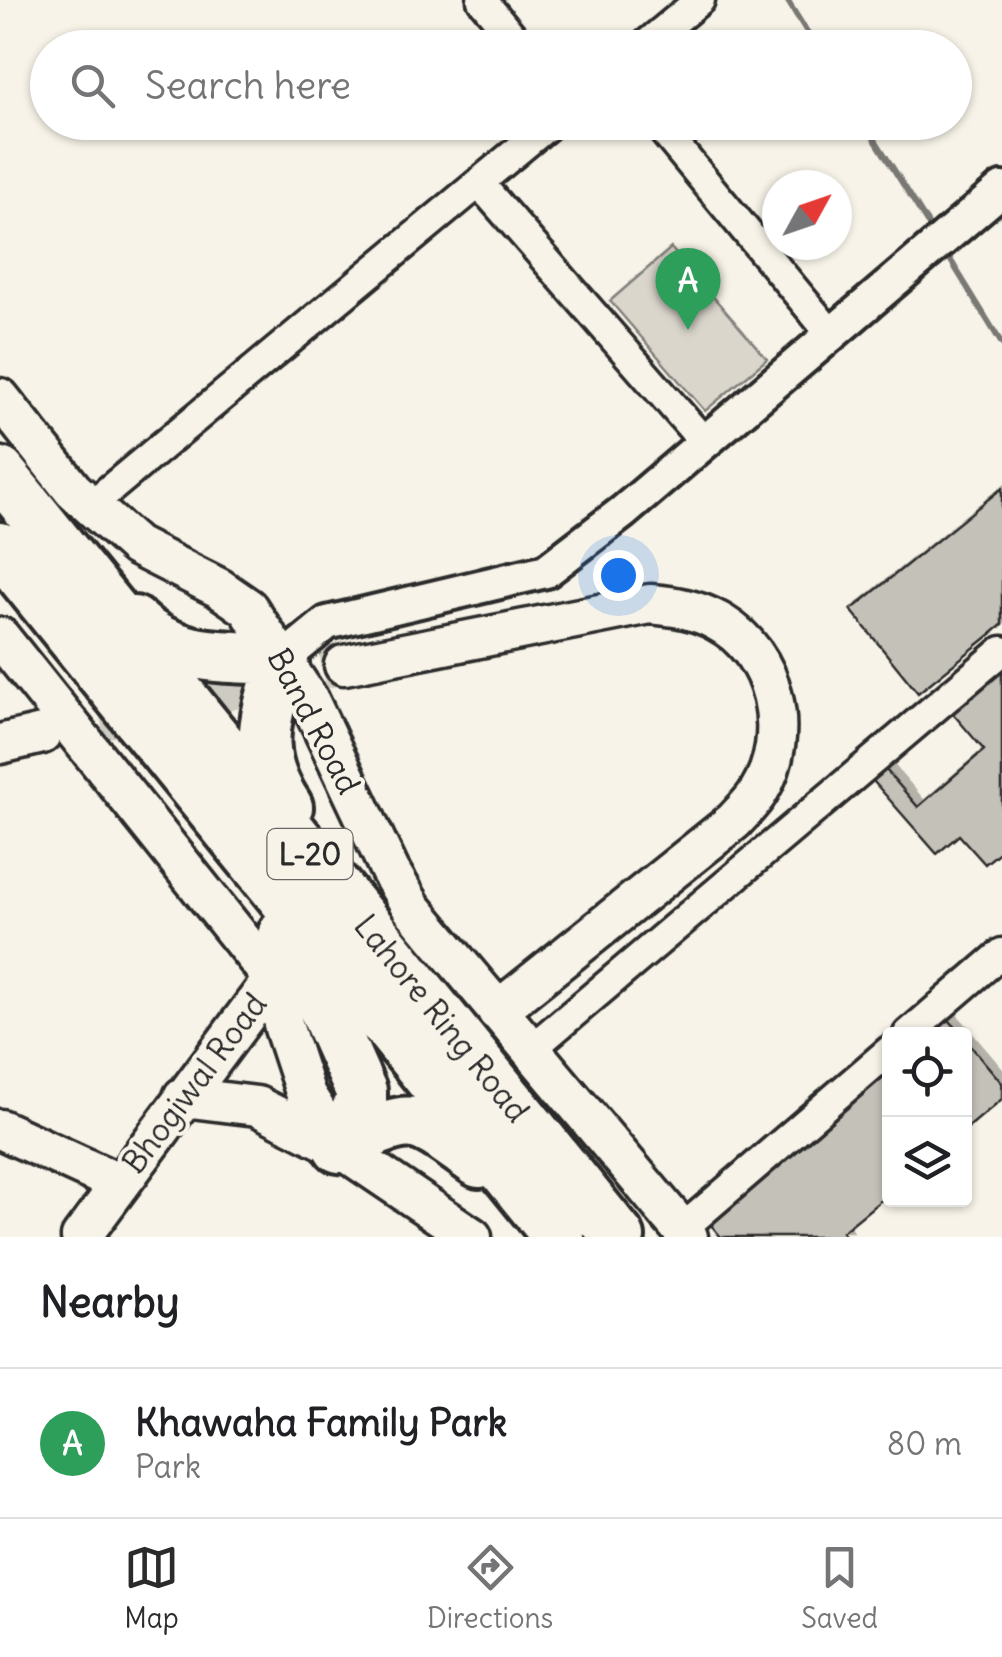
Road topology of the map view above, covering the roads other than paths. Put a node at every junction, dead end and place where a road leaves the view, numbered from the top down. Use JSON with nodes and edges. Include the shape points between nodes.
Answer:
{"nodes":[{"id":1,"x":482,"y":0,"type":"edge"},
{"id":2,"x":700,"y":0,"type":"edge"},
{"id":3,"x":507,"y":30,"type":"edge"},
{"id":4,"x":664,"y":30,"type":"edge"},
{"id":5,"x":530,"y":140,"type":"edge"},
{"id":6,"x":671,"y":140,"type":"edge"},
{"id":7,"x":479,"y":183,"type":"junction"},
{"id":8,"x":1002,"y":189,"type":"edge"},
{"id":9,"x":831,"y":334,"type":"junction"},
{"id":10,"x":0,"y":398,"type":"edge"},
{"id":11,"x":704,"y":442,"type":"junction"},
{"id":12,"x":0,"y":473,"type":"edge"},
{"id":13,"x":90,"y":505,"type":"junction"},
{"id":14,"x":0,"y":548,"type":"edge"},
{"id":15,"x":63,"y":551,"type":"junction"},
{"id":16,"x":0,"y":637,"type":"edge"},
{"id":17,"x":1002,"y":650,"type":"edge"},
{"id":18,"x":283,"y":659,"type":"junction"},
{"id":19,"x":344,"y":665,"type":"tunnel mouth"},
{"id":20,"x":42,"y":734,"type":"tunnel mouth"},
{"id":21,"x":0,"y":744,"type":"edge"},
{"id":22,"x":242,"y":845,"type":"junction"},
{"id":23,"x":383,"y":943,"type":"junction"},
{"id":24,"x":1002,"y":954,"type":"edge"},
{"id":25,"x":273,"y":980,"type":"junction"},
{"id":26,"x":498,"y":1011,"type":"junction"},
{"id":27,"x":916,"y":1027,"type":"edge"},
{"id":28,"x":530,"y":1050,"type":"junction"},
{"id":29,"x":882,"y":1057,"type":"edge"},
{"id":30,"x":183,"y":1097,"type":"junction"},
{"id":31,"x":0,"y":1129,"type":"edge"},
{"id":32,"x":338,"y":1147,"type":"junction"},
{"id":33,"x":118,"y":1183,"type":"junction"},
{"id":34,"x":553,"y":1229,"type":"edge"},
{"id":35,"x":685,"y":1233,"type":"edge"},
{"id":36,"x":81,"y":1237,"type":"edge"},
{"id":37,"x":472,"y":1237,"type":"edge"},
{"id":38,"x":619,"y":1237,"type":"edge"}],
"edges":[{"from":1,"to":3,"type":"street"},
{"from":2,"to":4,"type":"street"},
{"from":5,"to":7,"type":"street"},
{"from":6,"to":9,"type":"street"},
{"from":7,"to":11,"type":"street"},
{"from":7,"to":13,"type":"street"},
{"from":8,"to":9,"type":"street"},
{"from":9,"to":11,"type":"street"},
{"from":10,"to":13,"type":"main road","name":"Band Road"},
{"from":11,"to":18,"type":"street","via":[[546,571],[328,623]]},
{"from":12,"to":15,"type":"highway","name":"Lahore Ring Road","number":"L-20"},
{"from":13,"to":18,"type":"main road","name":"Band Road","via":[[136,546],[248,608]]},
{"from":14,"to":22,"type":"highway","name":"Lahore Ring Road","number":"L-20"},
{"from":15,"to":18,"type":"highway","via":[[163,643],[184,653]]},
{"from":15,"to":23,"type":"highway","name":"Lahore Ring Road","number":"L-20"},
{"from":16,"to":25,"type":"main road"},
{"from":17,"to":28,"type":"street"},
{"from":18,"to":23,"type":"highway","via":[[264,722],[264,758],[280,796]]},
{"from":18,"to":26,"type":"main road","name":"Band Road","via":[[310,700],[412,908]]},
{"from":19,"to":26,"type":"main road","via":[[650,604],[686,608],[721,623],[749,648],[769,680],[778,718],[774,756],[759,792],[734,821]]},
{"from":20,"to":21,"type":"main road"},
{"from":22,"to":32,"type":"highway","via":[[361,1091]]},
{"from":22,"to":34,"type":"highway","name":"Lahore Ring Road","number":"L-20"},
{"from":23,"to":38,"type":"highway","name":"Lahore Ring Road","number":"L-20"},
{"from":24,"to":27,"type":"street"},
{"from":25,"to":30,"type":"main road","name":"Bhogiwal Road"},
{"from":25,"to":32,"type":"main road","via":[[306,1095]]},
{"from":26,"to":28,"type":"main road","name":"Band Road"},
{"from":28,"to":35,"type":"main road","name":"Band Road"},
{"from":29,"to":35,"type":"street"},
{"from":30,"to":32,"type":"main road","via":[[257,1106]]},
{"from":30,"to":33,"type":"main road","name":"Bhogiwal Road"},
{"from":31,"to":33,"type":"main road"},
{"from":32,"to":34,"type":"highway","via":[[394,1122],[428,1126]]},
{"from":32,"to":37,"type":"main road"},
{"from":33,"to":36,"type":"main road","name":"Bhogiwal Road"}]}
